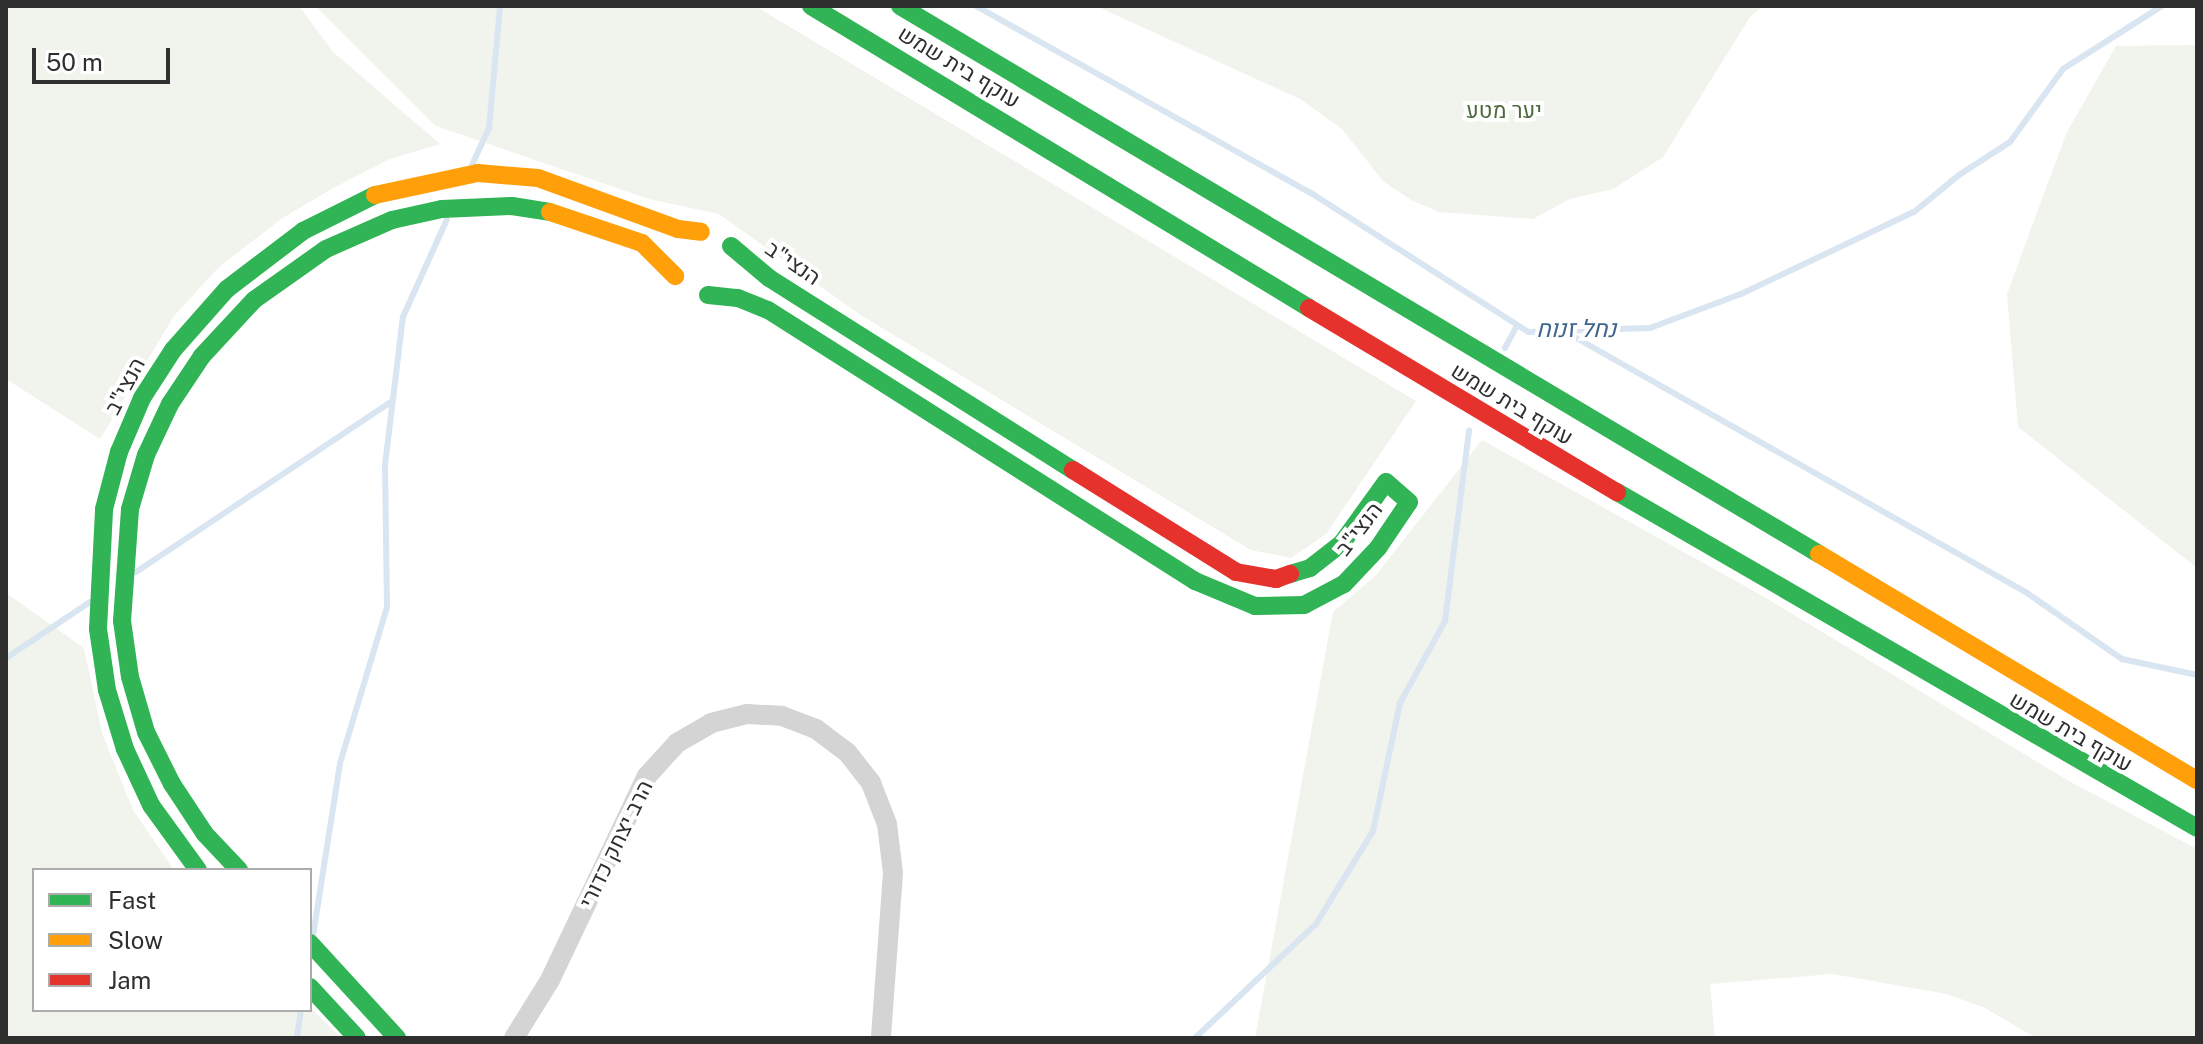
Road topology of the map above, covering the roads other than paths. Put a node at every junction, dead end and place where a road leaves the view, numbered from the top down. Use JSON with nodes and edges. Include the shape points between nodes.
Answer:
{"nodes":[{"id":1,"x":811,"y":6,"type":"edge"},
{"id":2,"x":900,"y":6,"type":"edge"},
{"id":3,"x":701,"y":232,"type":"junction"},
{"id":4,"x":731,"y":246,"type":"junction"},
{"id":5,"x":675,"y":276,"type":"junction"},
{"id":6,"x":708,"y":295,"type":"junction"},
{"id":7,"x":2197,"y":780,"type":"edge"},
{"id":8,"x":2197,"y":828,"type":"edge"},
{"id":9,"x":197,"y":868,"type":"edge"},
{"id":10,"x":237,"y":868,"type":"edge"},
{"id":11,"x":312,"y":945,"type":"edge"},
{"id":12,"x":312,"y":989,"type":"edge"},
{"id":13,"x":357,"y":1038,"type":"edge"},
{"id":14,"x":397,"y":1038,"type":"edge"},
{"id":15,"x":514,"y":1038,"type":"edge"},
{"id":16,"x":881,"y":1038,"type":"edge"}],
"edges":[{"from":1,"to":8,"type":"street","name":"עוקף בית שמש","via":[[1505,428]]},
{"from":2,"to":7,"type":"street","name":"עוקף בית שמש"},
{"from":3,"to":4,"type":"street","via":[[716,234]]},
{"from":3,"to":5,"type":"street","via":[[677,247]]},
{"from":3,"to":9,"type":"street","name":"הנצי\"ב","via":[[678,229],[538,178],[478,173],[426,182],[373,196],[303,231],[227,289],[173,350],[142,398],[119,452],[102,524],[98,629],[107,690],[125,749],[151,805]]},
{"from":4,"to":6,"type":"street","via":[[734,275]]},
{"from":4,"to":6,"type":"street","name":"הנצי\"ב","via":[[769,278],[1236,572],[1276,579],[1310,568],[1342,543],[1386,482],[1409,502],[1362,567],[1325,597],[1281,609],[1255,606],[1195,581],[768,310],[738,298]]},
{"from":5,"to":6,"type":"street","via":[[688,291]]},
{"from":5,"to":10,"type":"street","via":[[642,243],[565,214],[512,206],[442,209],[392,220],[326,249],[254,300],[202,356],[170,404],[134,496],[122,565],[122,621],[130,677],[153,745],[205,834]]},
{"from":11,"to":14,"type":"street"},
{"from":12,"to":13,"type":"street"},
{"from":15,"to":16,"type":"street","name":"הרב יצחק כדורי","via":[[559,962],[647,776],[677,743],[711,723],[747,714],[782,716],[816,729],[847,752],[871,783],[887,824],[893,873]]}]}
